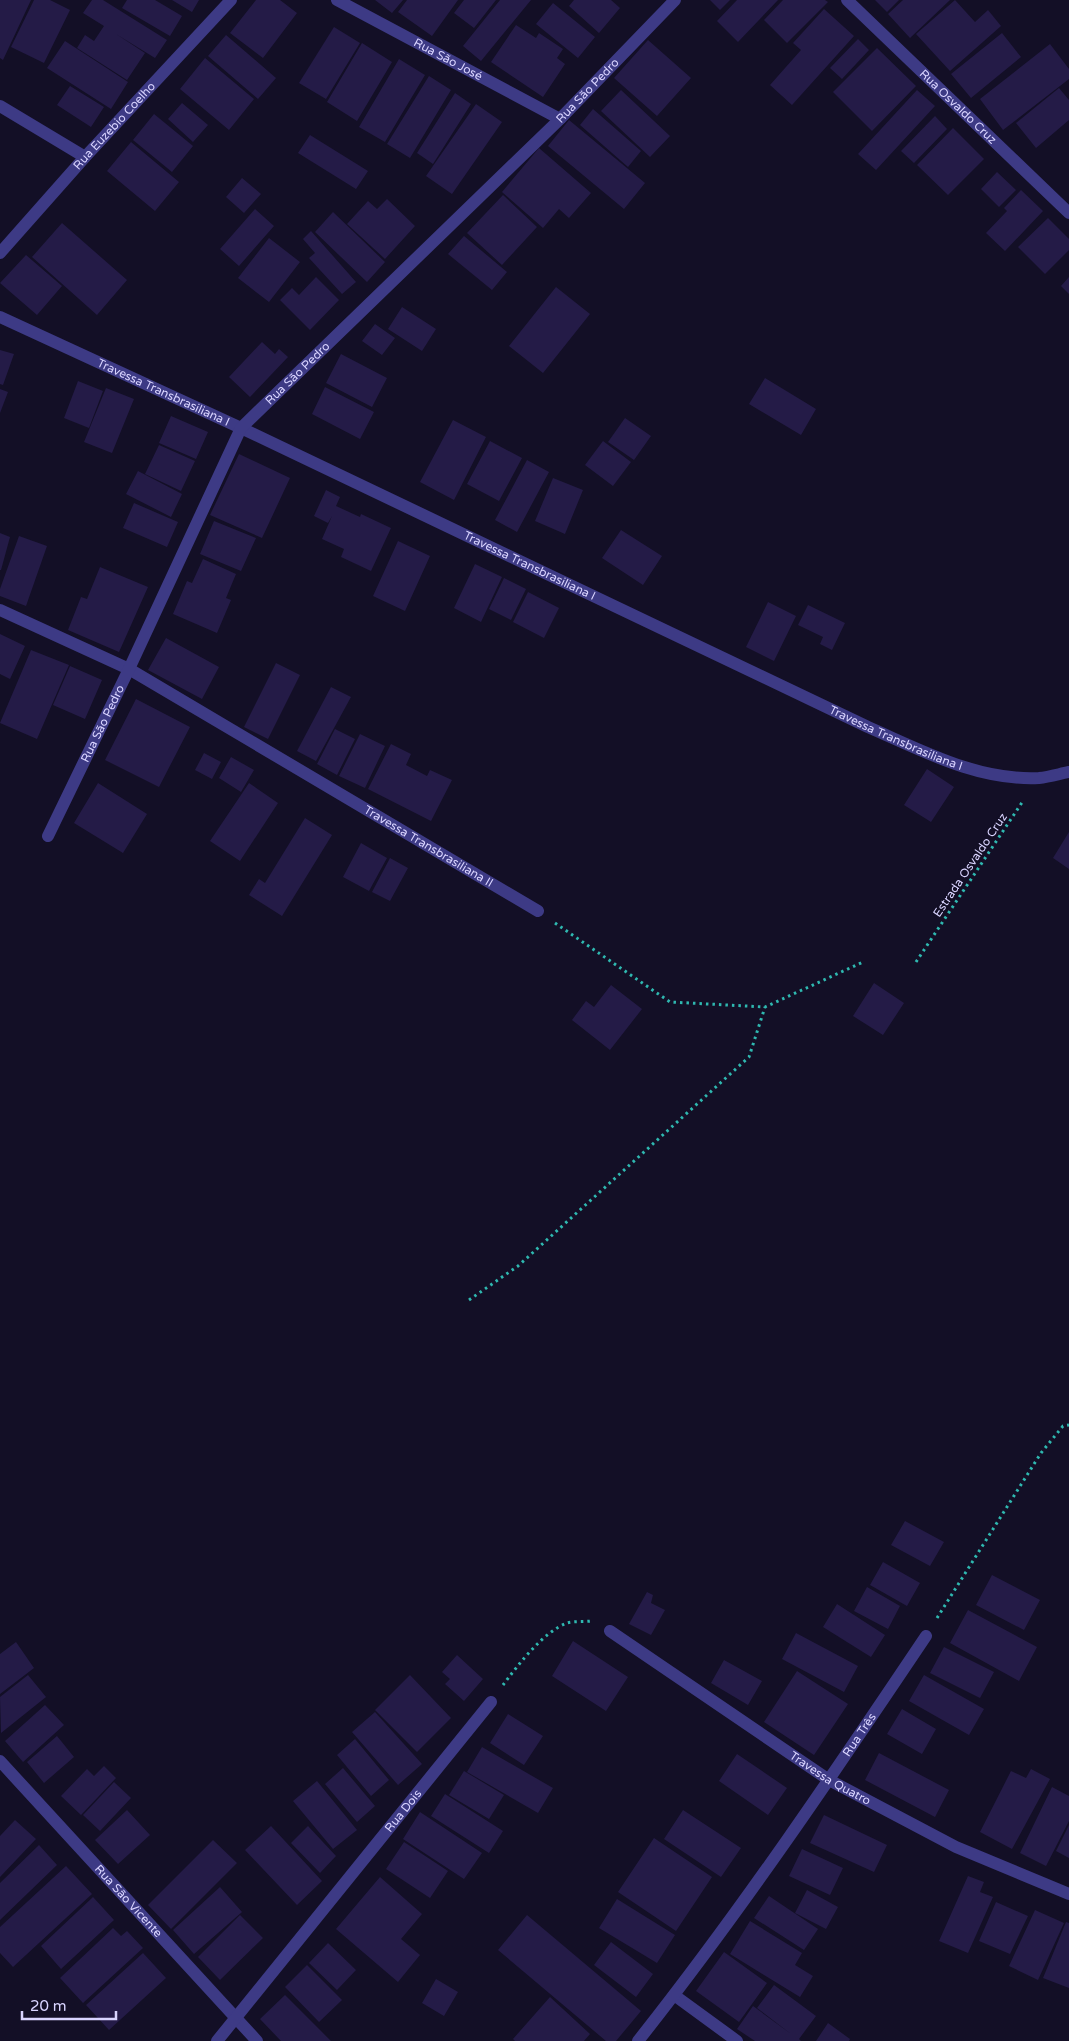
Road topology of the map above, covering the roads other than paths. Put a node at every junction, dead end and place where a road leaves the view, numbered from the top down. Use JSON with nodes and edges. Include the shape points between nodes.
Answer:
{"nodes":[{"id":1,"x":231,"y":0,"type":"edge"},
{"id":2,"x":337,"y":0,"type":"edge"},
{"id":3,"x":675,"y":0,"type":"edge"},
{"id":4,"x":847,"y":0,"type":"edge"},
{"id":5,"x":0,"y":106,"type":"edge"},
{"id":6,"x":560,"y":119,"type":"junction"},
{"id":7,"x":85,"y":157,"type":"junction"},
{"id":8,"x":1069,"y":213,"type":"edge"},
{"id":9,"x":0,"y":253,"type":"edge"},
{"id":10,"x":0,"y":317,"type":"edge"},
{"id":11,"x":241,"y":428,"type":"junction"},
{"id":12,"x":0,"y":610,"type":"edge"},
{"id":13,"x":129,"y":669,"type":"junction"},
{"id":14,"x":1069,"y":772,"type":"edge"},
{"id":15,"x":48,"y":836,"type":"dead end"},
{"id":16,"x":538,"y":911,"type":"road end"},
{"id":17,"x":610,"y":1631,"type":"road end"},
{"id":18,"x":926,"y":1636,"type":"road end"},
{"id":19,"x":491,"y":1702,"type":"road end"},
{"id":20,"x":0,"y":1761,"type":"edge"},
{"id":21,"x":829,"y":1780,"type":"junction"},
{"id":22,"x":1069,"y":1894,"type":"edge"},
{"id":23,"x":674,"y":1995,"type":"junction"},
{"id":24,"x":236,"y":2018,"type":"junction"},
{"id":25,"x":217,"y":2041,"type":"edge"},
{"id":26,"x":257,"y":2041,"type":"edge"},
{"id":27,"x":638,"y":2041,"type":"edge"},
{"id":28,"x":737,"y":2041,"type":"edge"}],
"edges":[{"from":1,"to":7,"type":"street","name":"Rua Euzebio Coelho"},
{"from":2,"to":6,"type":"street","name":"Rua São José"},
{"from":3,"to":6,"type":"street","name":"Rua São Pedro"},
{"from":4,"to":8,"type":"street","name":"Rua Osvaldo Cruz"},
{"from":5,"to":7,"type":"street"},
{"from":6,"to":11,"type":"street","name":"Rua São Pedro"},
{"from":7,"to":9,"type":"street","name":"Rua Euzebio Coelho"},
{"from":10,"to":11,"type":"street","name":"Travessa Transbrasiliana I"},
{"from":11,"to":13,"type":"street","name":"Rua São Pedro"},
{"from":11,"to":14,"type":"street","name":"Travessa Transbrasiliana I","via":[[868,727],[958,766],[999,776],[1039,778]]},
{"from":12,"to":13,"type":"street","name":"Travessa Transbrasiliana II"},
{"from":13,"to":15,"type":"street","name":"Rua São Pedro"},
{"from":13,"to":16,"type":"street","name":"Travessa Transbrasiliana II"},
{"from":17,"to":21,"type":"street","name":"Travessa Quatro"},
{"from":18,"to":21,"type":"street","name":"Rua Três"},
{"from":19,"to":24,"type":"street","name":"Rua Dois"},
{"from":20,"to":24,"type":"street","name":"Rua São Vicente"},
{"from":21,"to":22,"type":"street","name":"Travessa Quatro","via":[[956,1847]]},
{"from":21,"to":23,"type":"street","name":"Rua Três"},
{"from":23,"to":27,"type":"street","name":"Rua Três"},
{"from":23,"to":28,"type":"street"},
{"from":24,"to":25,"type":"street","name":"Rua Dois"},
{"from":24,"to":26,"type":"street","name":"Rua São Vicente"}]}
